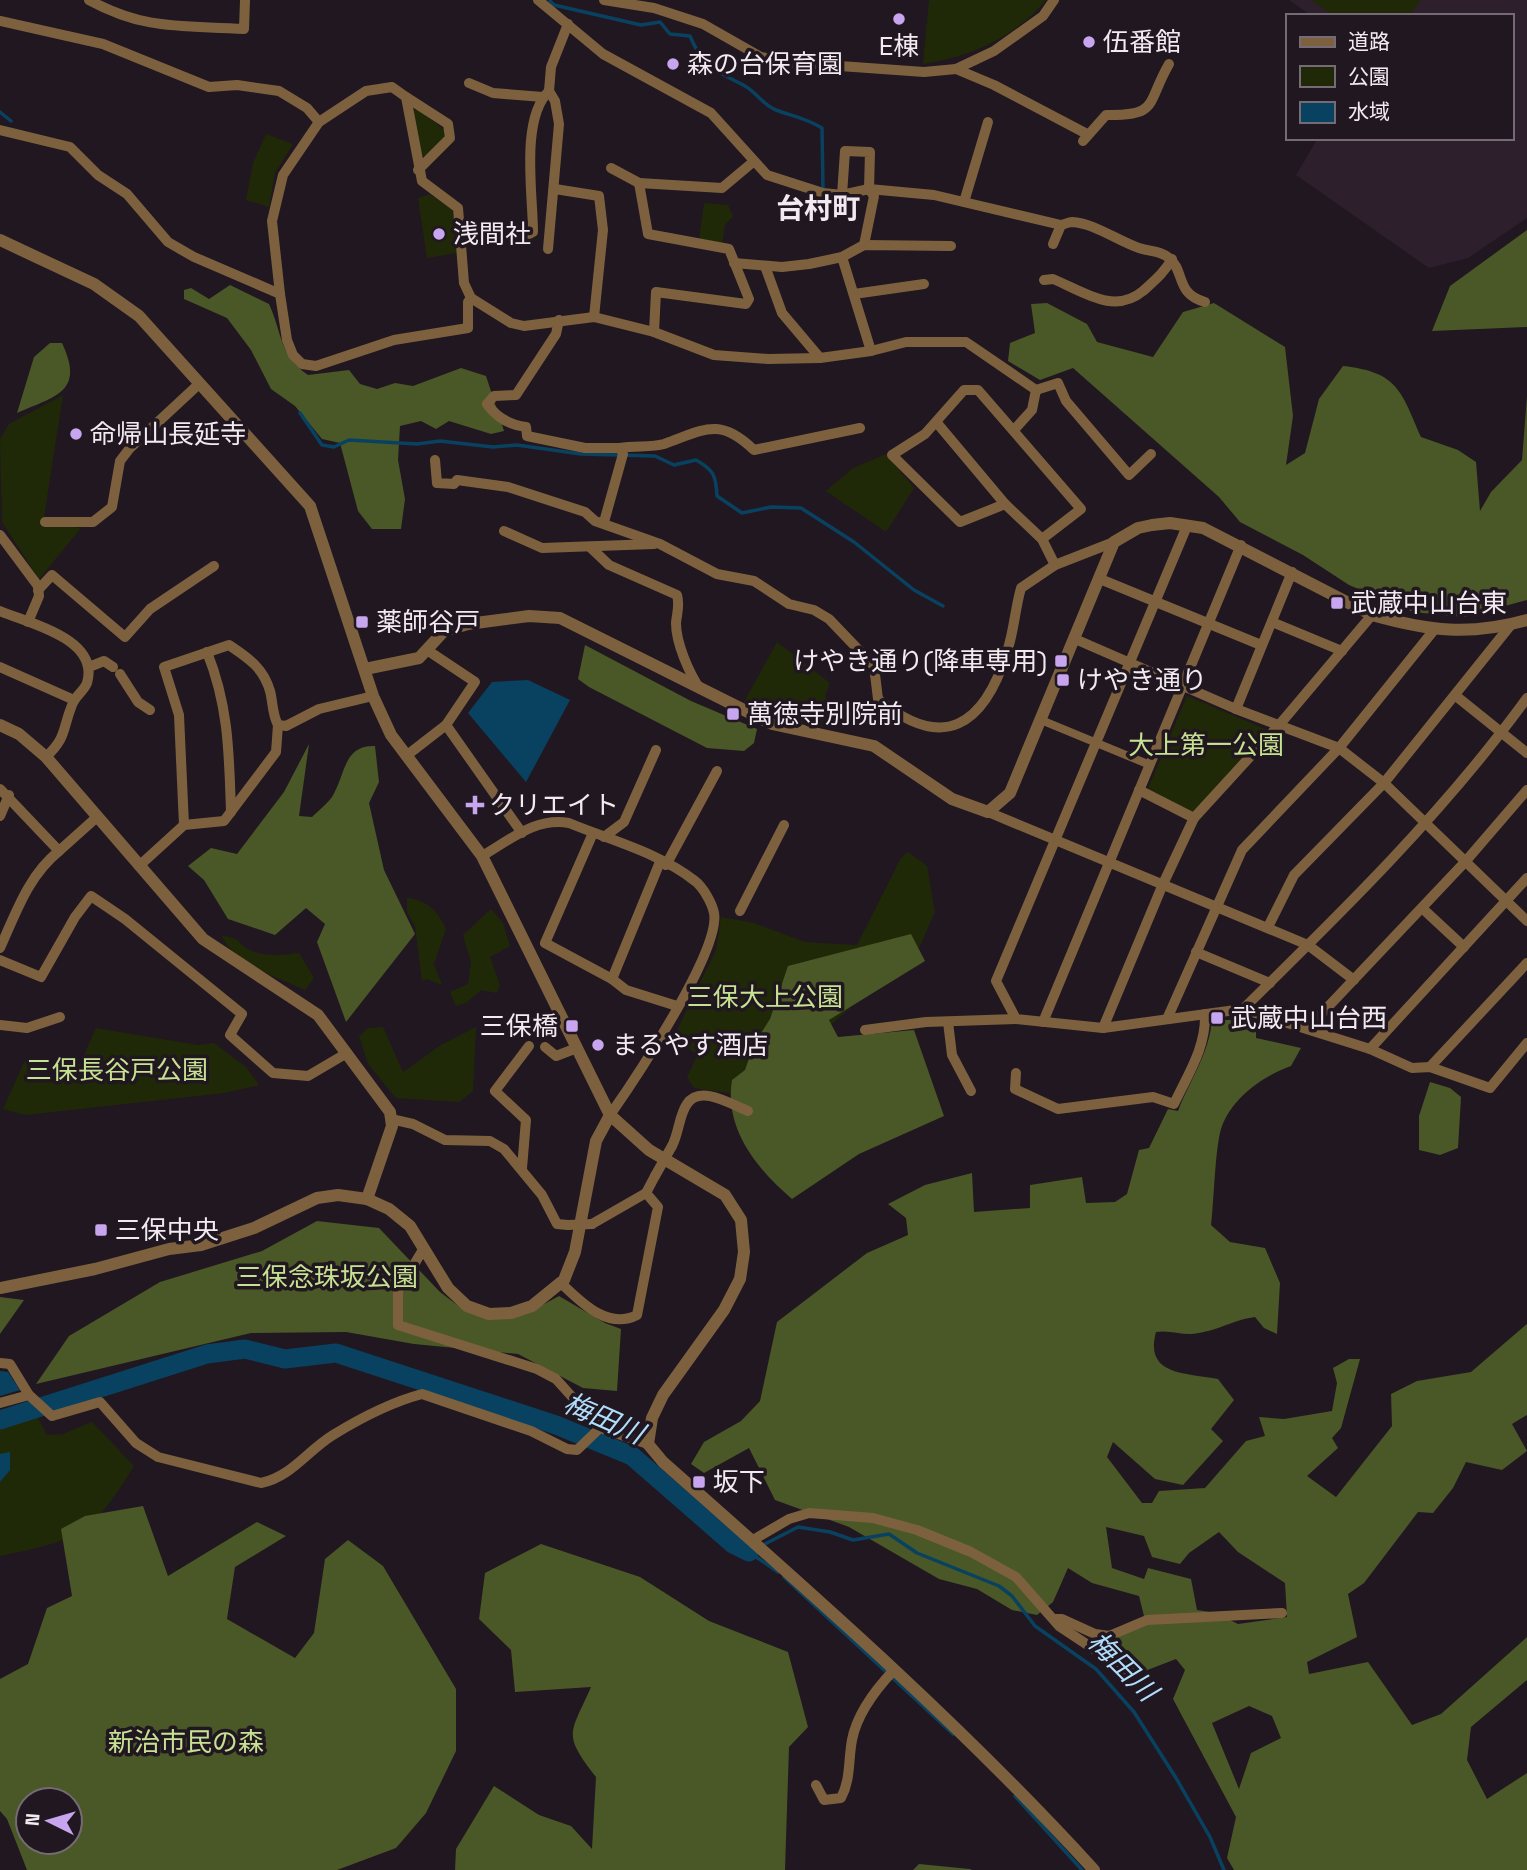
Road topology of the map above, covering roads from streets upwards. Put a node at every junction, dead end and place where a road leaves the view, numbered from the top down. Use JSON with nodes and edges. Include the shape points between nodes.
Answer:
{"nodes":[{"id":1,"x":89,"y":0,"type":"edge"},
{"id":2,"x":245,"y":0,"type":"edge"},
{"id":3,"x":538,"y":0,"type":"edge"},
{"id":4,"x":604,"y":0,"type":"edge"},
{"id":5,"x":1054,"y":0,"type":"edge"},
{"id":6,"x":106,"y":4,"type":"edge"},
{"id":7,"x":0,"y":21,"type":"edge"},
{"id":8,"x":568,"y":23,"type":"junction"},
{"id":9,"x":1169,"y":64,"type":"dead end"},
{"id":10,"x":956,"y":69,"type":"junction"},
{"id":11,"x":469,"y":83,"type":"dead end"},
{"id":12,"x":546,"y":94,"type":"junction"},
{"id":13,"x":406,"y":97,"type":"junction"},
{"id":14,"x":319,"y":122,"type":"junction"},
{"id":15,"x":988,"y":122,"type":"dead end"},
{"id":16,"x":0,"y":130,"type":"edge"},
{"id":17,"x":753,"y":162,"type":"junction"},
{"id":18,"x":611,"y":168,"type":"dead end"},
{"id":19,"x":418,"y":170,"type":"junction"},
{"id":20,"x":639,"y":183,"type":"junction"},
{"id":21,"x":869,"y":189,"type":"junction"},
{"id":22,"x":555,"y":190,"type":"junction"},
{"id":23,"x":842,"y":195,"type":"junction"},
{"id":24,"x":964,"y":202,"type":"junction"},
{"id":25,"x":1062,"y":225,"type":"junction"},
{"id":26,"x":0,"y":240,"type":"edge"},
{"id":27,"x":515,"y":242,"type":"dead end"},
{"id":28,"x":1054,"y":244,"type":"dead end"},
{"id":29,"x":864,"y":245,"type":"junction"},
{"id":30,"x":951,"y":246,"type":"dead end"},
{"id":31,"x":548,"y":249,"type":"dead end"},
{"id":32,"x":842,"y":257,"type":"junction"},
{"id":33,"x":1172,"y":259,"type":"junction"},
{"id":34,"x":734,"y":263,"type":"junction"},
{"id":35,"x":765,"y":266,"type":"junction"},
{"id":36,"x":1044,"y":280,"type":"dead end"},
{"id":37,"x":924,"y":284,"type":"dead end"},
{"id":38,"x":280,"y":294,"type":"junction"},
{"id":39,"x":854,"y":294,"type":"junction"},
{"id":40,"x":471,"y":298,"type":"junction"},
{"id":41,"x":1205,"y":302,"type":"dead end"},
{"id":42,"x":594,"y":317,"type":"junction"},
{"id":43,"x":559,"y":320,"type":"junction"},
{"id":44,"x":654,"y":332,"type":"junction"},
{"id":45,"x":871,"y":351,"type":"junction"},
{"id":46,"x":820,"y":358,"type":"junction"},
{"id":47,"x":200,"y":383,"type":"junction"},
{"id":48,"x":1036,"y":390,"type":"junction"},
{"id":49,"x":937,"y":422,"type":"junction"},
{"id":50,"x":860,"y":428,"type":"dead end"},
{"id":51,"x":1014,"y":430,"type":"junction"},
{"id":52,"x":620,"y":448,"type":"junction"},
{"id":53,"x":1151,"y":454,"type":"dead end"},
{"id":54,"x":435,"y":460,"type":"dead end"},
{"id":55,"x":1005,"y":504,"type":"junction"},
{"id":56,"x":45,"y":522,"type":"dead end"},
{"id":57,"x":604,"y":522,"type":"junction"},
{"id":58,"x":1187,"y":526,"type":"junction"},
{"id":59,"x":504,"y":531,"type":"dead end"},
{"id":60,"x":0,"y":535,"type":"edge"},
{"id":61,"x":1042,"y":539,"type":"junction"},
{"id":62,"x":1114,"y":542,"type":"junction"},
{"id":63,"x":660,"y":544,"type":"junction"},
{"id":64,"x":1241,"y":545,"type":"junction"},
{"id":65,"x":590,"y":547,"type":"junction"},
{"id":66,"x":1055,"y":565,"type":"junction"},
{"id":67,"x":214,"y":566,"type":"dead end"},
{"id":68,"x":1292,"y":572,"type":"junction"},
{"id":69,"x":1100,"y":579,"type":"junction"},
{"id":70,"x":38,"y":590,"type":"junction"},
{"id":71,"x":1155,"y":602,"type":"junction"},
{"id":72,"x":0,"y":611,"type":"edge"},
{"id":73,"x":1373,"y":615,"type":"junction"},
{"id":74,"x":1527,"y":620,"type":"edge"},
{"id":75,"x":28,"y":622,"type":"junction"},
{"id":76,"x":1208,"y":622,"type":"junction"},
{"id":77,"x":1272,"y":622,"type":"junction"},
{"id":78,"x":1510,"y":626,"type":"junction"},
{"id":79,"x":1434,"y":630,"type":"junction"},
{"id":80,"x":1074,"y":639,"type":"junction"},
{"id":81,"x":1261,"y":645,"type":"junction"},
{"id":82,"x":427,"y":650,"type":"junction"},
{"id":83,"x":1342,"y":651,"type":"junction"},
{"id":84,"x":207,"y":652,"type":"junction"},
{"id":85,"x":1130,"y":662,"type":"junction"},
{"id":86,"x":0,"y":667,"type":"edge"},
{"id":87,"x":89,"y":667,"type":"junction"},
{"id":88,"x":365,"y":669,"type":"junction"},
{"id":89,"x":1182,"y":687,"type":"junction"},
{"id":90,"x":701,"y":690,"type":"junction"},
{"id":91,"x":373,"y":696,"type":"junction"},
{"id":92,"x":1456,"y":696,"type":"junction"},
{"id":93,"x":1527,"y":698,"type":"edge"},
{"id":94,"x":74,"y":700,"type":"junction"},
{"id":95,"x":1236,"y":709,"type":"junction"},
{"id":96,"x":150,"y":710,"type":"dead end"},
{"id":97,"x":1041,"y":720,"type":"junction"},
{"id":98,"x":1280,"y":724,"type":"junction"},
{"id":99,"x":0,"y":725,"type":"edge"},
{"id":100,"x":278,"y":725,"type":"junction"},
{"id":101,"x":446,"y":725,"type":"junction"},
{"id":102,"x":1502,"y":732,"type":"junction"},
{"id":103,"x":1097,"y":742,"type":"junction"},
{"id":104,"x":1339,"y":748,"type":"junction"},
{"id":105,"x":656,"y":750,"type":"dead end"},
{"id":106,"x":1527,"y":753,"type":"edge"},
{"id":107,"x":406,"y":755,"type":"junction"},
{"id":108,"x":46,"y":757,"type":"junction"},
{"id":109,"x":1150,"y":765,"type":"junction"},
{"id":110,"x":717,"y":771,"type":"dead end"},
{"id":111,"x":1384,"y":783,"type":"junction"},
{"id":112,"x":1139,"y":790,"type":"junction"},
{"id":113,"x":1527,"y":790,"type":"edge"},
{"id":114,"x":5,"y":792,"type":"edge"},
{"id":115,"x":231,"y":812,"type":"junction"},
{"id":116,"x":988,"y":812,"type":"junction"},
{"id":117,"x":0,"y":816,"type":"edge"},
{"id":118,"x":97,"y":817,"type":"junction"},
{"id":119,"x":1194,"y":818,"type":"junction"},
{"id":120,"x":1423,"y":823,"type":"junction"},
{"id":121,"x":184,"y":825,"type":"junction"},
{"id":122,"x":784,"y":825,"type":"dead end"},
{"id":123,"x":522,"y":833,"type":"junction"},
{"id":124,"x":593,"y":833,"type":"junction"},
{"id":125,"x":604,"y":837,"type":"junction"},
{"id":126,"x":1057,"y":841,"type":"junction"},
{"id":127,"x":58,"y":850,"type":"junction"},
{"id":128,"x":482,"y":856,"type":"junction"},
{"id":129,"x":1109,"y":862,"type":"junction"},
{"id":130,"x":1465,"y":862,"type":"junction"},
{"id":131,"x":663,"y":864,"type":"junction"},
{"id":132,"x":139,"y":866,"type":"junction"},
{"id":133,"x":1527,"y":878,"type":"edge"},
{"id":134,"x":1163,"y":884,"type":"junction"},
{"id":135,"x":1508,"y":902,"type":"junction"},
{"id":136,"x":1215,"y":907,"type":"junction"},
{"id":137,"x":1422,"y":908,"type":"junction"},
{"id":138,"x":740,"y":911,"type":"dead end"},
{"id":139,"x":1527,"y":921,"type":"edge"},
{"id":140,"x":1268,"y":927,"type":"junction"},
{"id":141,"x":1308,"y":946,"type":"junction"},
{"id":142,"x":1464,"y":947,"type":"junction"},
{"id":143,"x":0,"y":948,"type":"edge"},
{"id":144,"x":1196,"y":952,"type":"junction"},
{"id":145,"x":0,"y":960,"type":"edge"},
{"id":146,"x":1527,"y":963,"type":"edge"},
{"id":147,"x":612,"y":979,"type":"junction"},
{"id":148,"x":1354,"y":980,"type":"junction"},
{"id":149,"x":1270,"y":983,"type":"junction"},
{"id":150,"x":677,"y":1006,"type":"junction"},
{"id":151,"x":1243,"y":1009,"type":"junction"},
{"id":152,"x":1205,"y":1014,"type":"junction"},
{"id":153,"x":60,"y":1017,"type":"dead end"},
{"id":154,"x":1017,"y":1019,"type":"junction"},
{"id":155,"x":1167,"y":1019,"type":"junction"},
{"id":156,"x":948,"y":1022,"type":"junction"},
{"id":157,"x":1043,"y":1022,"type":"junction"},
{"id":158,"x":0,"y":1025,"type":"edge"},
{"id":159,"x":1103,"y":1028,"type":"junction"},
{"id":160,"x":1308,"y":1028,"type":"junction"},
{"id":161,"x":865,"y":1030,"type":"dead end"},
{"id":162,"x":1527,"y":1043,"type":"edge"},
{"id":163,"x":528,"y":1046,"type":"dead end"},
{"id":164,"x":545,"y":1047,"type":"dead end"},
{"id":165,"x":577,"y":1048,"type":"junction"},
{"id":166,"x":1370,"y":1049,"type":"junction"},
{"id":167,"x":347,"y":1053,"type":"junction"},
{"id":168,"x":1430,"y":1067,"type":"junction"},
{"id":169,"x":1016,"y":1073,"type":"dead end"},
{"id":170,"x":971,"y":1091,"type":"dead end"},
{"id":171,"x":748,"y":1111,"type":"dead end"},
{"id":172,"x":610,"y":1115,"type":"junction"},
{"id":173,"x":391,"y":1119,"type":"junction"},
{"id":174,"x":522,"y":1168,"type":"junction"},
{"id":175,"x":646,"y":1193,"type":"junction"},
{"id":176,"x":367,"y":1199,"type":"junction"},
{"id":177,"x":424,"y":1248,"type":"junction"},
{"id":178,"x":562,"y":1284,"type":"junction"},
{"id":179,"x":0,"y":1288,"type":"edge"},
{"id":180,"x":0,"y":1363,"type":"edge"},
{"id":181,"x":30,"y":1395,"type":"junction"},
{"id":182,"x":0,"y":1403,"type":"edge"},
{"id":183,"x":600,"y":1428,"type":"junction"},
{"id":184,"x":648,"y":1444,"type":"junction"},
{"id":185,"x":753,"y":1540,"type":"junction"},
{"id":186,"x":1282,"y":1613,"type":"dead end"},
{"id":187,"x":1054,"y":1619,"type":"junction"},
{"id":188,"x":1130,"y":1673,"type":"dead end"},
{"id":189,"x":890,"y":1674,"type":"junction"},
{"id":190,"x":816,"y":1784,"type":"dead end"},
{"id":191,"x":1094,"y":1870,"type":"edge"}],
"edges":[{"from":1,"to":6,"type":"street"},
{"from":2,"to":6,"type":"street","via":[[244,29],[156,26]]},
{"from":3,"to":8,"type":"street"},
{"from":4,"to":10,"type":"street","via":[[654,8],[704,24],[761,57],[784,62],[925,72]]},
{"from":5,"to":10,"type":"street","via":[[1009,43]]},
{"from":7,"to":14,"type":"street","via":[[103,44],[209,87],[237,85],[279,91],[307,108]]},
{"from":8,"to":12,"type":"street"},
{"from":8,"to":17,"type":"street","via":[[630,71],[711,113]]},
{"from":9,"to":10,"type":"street","via":[[1145,111],[1135,116],[1106,115],[1085,137],[994,85]]},
{"from":11,"to":12,"type":"street","via":[[493,93]]},
{"from":12,"to":22,"type":"street","via":[[555,101],[559,124]]},
{"from":12,"to":27,"type":"street","via":[[531,136],[533,232]]},
{"from":13,"to":14,"type":"street","via":[[392,88],[366,90]]},
{"from":13,"to":19,"type":"street"},
{"from":13,"to":19,"type":"street","via":[[448,124],[450,138]]},
{"from":14,"to":38,"type":"street","via":[[283,175],[275,197],[272,221]]},
{"from":15,"to":24,"type":"street"},
{"from":16,"to":38,"type":"street","via":[[70,147],[98,175],[127,194],[169,242]]},
{"from":17,"to":20,"type":"street","via":[[722,188]]},
{"from":17,"to":23,"type":"street","via":[[767,175]]},
{"from":18,"to":20,"type":"street"},
{"from":19,"to":40,"type":"street","via":[[422,181],[458,208],[464,283]]},
{"from":20,"to":34,"type":"street","via":[[648,234],[729,249]]},
{"from":21,"to":23,"type":"street"},
{"from":21,"to":23,"type":"street","via":[[870,152],[845,151]]},
{"from":21,"to":24,"type":"street"},
{"from":21,"to":29,"type":"street","via":[[874,196]]},
{"from":22,"to":31,"type":"street"},
{"from":22,"to":42,"type":"street","via":[[600,196]]},
{"from":24,"to":25,"type":"street"},
{"from":25,"to":28,"type":"street"},
{"from":25,"to":33,"type":"street","via":[[1073,222],[1097,229],[1119,242],[1158,250]]},
{"from":26,"to":47,"type":"street","via":[[120,300]]},
{"from":29,"to":30,"type":"street"},
{"from":29,"to":32,"type":"street"},
{"from":32,"to":35,"type":"street"},
{"from":32,"to":39,"type":"street"},
{"from":33,"to":36,"type":"street","via":[[1158,281],[1134,300],[1118,304],[1053,279]]},
{"from":33,"to":41,"type":"street","via":[[1180,283]]},
{"from":34,"to":35,"type":"street"},
{"from":34,"to":44,"type":"street","via":[[749,299],[746,304],[656,292]]},
{"from":35,"to":46,"type":"street","via":[[782,313]]},
{"from":37,"to":39,"type":"street"},
{"from":38,"to":40,"type":"street","via":[[293,355],[302,364],[316,366],[394,340],[468,328]]},
{"from":39,"to":45,"type":"street"},
{"from":40,"to":43,"type":"street","via":[[511,323],[524,326]]},
{"from":42,"to":43,"type":"street"},
{"from":42,"to":44,"type":"street"},
{"from":43,"to":52,"type":"street","via":[[556,334],[516,395],[494,396],[487,404],[495,415],[526,427],[527,436],[585,448]]},
{"from":44,"to":46,"type":"street","via":[[715,355]]},
{"from":45,"to":46,"type":"street"},
{"from":45,"to":48,"type":"street","via":[[906,342],[966,342]]},
{"from":47,"to":56,"type":"street","via":[[121,461],[112,507],[93,522]]},
{"from":47,"to":88,"type":"street","via":[[310,506]]},
{"from":48,"to":51,"type":"street","via":[[1032,410]]},
{"from":48,"to":53,"type":"street","via":[[1058,383],[1066,401],[1129,475]]},
{"from":49,"to":51,"type":"street","via":[[964,390],[978,390]]},
{"from":49,"to":55,"type":"street"},
{"from":49,"to":55,"type":"street","via":[[892,455],[960,522]]},
{"from":50,"to":52,"type":"street","via":[[754,450],[735,431],[705,429],[661,445]]},
{"from":51,"to":61,"type":"street","via":[[1081,509]]},
{"from":52,"to":57,"type":"street","via":[[623,454]]},
{"from":54,"to":57,"type":"street","via":[[437,483],[454,484],[457,480],[508,487]]},
{"from":55,"to":61,"type":"street"},
{"from":57,"to":63,"type":"street"},
{"from":58,"to":62,"type":"street","via":[[1170,523],[1138,528]]},
{"from":58,"to":64,"type":"street"},
{"from":58,"to":71,"type":"street"},
{"from":59,"to":65,"type":"street","via":[[542,548]]},
{"from":60,"to":70,"type":"street"},
{"from":61,"to":66,"type":"street"},
{"from":62,"to":66,"type":"street"},
{"from":62,"to":69,"type":"street"},
{"from":63,"to":65,"type":"street"},
{"from":63,"to":66,"type":"street","via":[[717,574],[754,581],[789,604],[829,619],[874,666],[878,699],[914,723],[932,728],[951,728],[969,719],[983,703],[1007,652],[1021,588]]},
{"from":64,"to":68,"type":"street"},
{"from":64,"to":76,"type":"street"},
{"from":65,"to":90,"type":"street","via":[[609,565],[677,595],[676,625]]},
{"from":67,"to":70,"type":"street","via":[[150,609],[125,637],[52,575]]},
{"from":68,"to":73,"type":"street"},
{"from":68,"to":77,"type":"street"},
{"from":69,"to":71,"type":"street"},
{"from":69,"to":80,"type":"street"},
{"from":70,"to":75,"type":"street"},
{"from":71,"to":76,"type":"street"},
{"from":71,"to":85,"type":"street"},
{"from":72,"to":75,"type":"street"},
{"from":73,"to":79,"type":"street"},
{"from":73,"to":83,"type":"street"},
{"from":74,"to":78,"type":"street"},
{"from":75,"to":87,"type":"street","via":[[72,642]]},
{"from":76,"to":81,"type":"street"},
{"from":76,"to":89,"type":"street"},
{"from":77,"to":81,"type":"street"},
{"from":77,"to":83,"type":"street"},
{"from":78,"to":79,"type":"street"},
{"from":78,"to":92,"type":"street"},
{"from":79,"to":104,"type":"street"},
{"from":80,"to":85,"type":"street"},
{"from":80,"to":97,"type":"street"},
{"from":81,"to":95,"type":"street"},
{"from":82,"to":88,"type":"street","via":[[409,662]]},
{"from":82,"to":90,"type":"street","via":[[444,631],[543,615],[591,632]]},
{"from":82,"to":101,"type":"street","via":[[475,682]]},
{"from":83,"to":98,"type":"street"},
{"from":84,"to":100,"type":"street","via":[[229,645],[260,666]]},
{"from":84,"to":115,"type":"street","via":[[228,727]]},
{"from":84,"to":121,"type":"street","via":[[164,667],[179,715]]},
{"from":85,"to":89,"type":"street"},
{"from":85,"to":103,"type":"street"},
{"from":86,"to":94,"type":"street"},
{"from":87,"to":94,"type":"street","via":[[86,686]]},
{"from":87,"to":96,"type":"street","via":[[104,661]]},
{"from":88,"to":91,"type":"street"},
{"from":89,"to":95,"type":"street"},
{"from":89,"to":109,"type":"street"},
{"from":90,"to":116,"type":"street","via":[[772,724],[874,746],[952,799]]},
{"from":91,"to":100,"type":"street"},
{"from":91,"to":107,"type":"street"},
{"from":92,"to":102,"type":"street"},
{"from":92,"to":111,"type":"street"},
{"from":93,"to":102,"type":"street"},
{"from":94,"to":108,"type":"street","via":[[61,743]]},
{"from":95,"to":98,"type":"street"},
{"from":97,"to":103,"type":"street"},
{"from":97,"to":116,"type":"street","via":[[1010,793]]},
{"from":98,"to":104,"type":"street"},
{"from":98,"to":119,"type":"street"},
{"from":99,"to":108,"type":"street"},
{"from":100,"to":115,"type":"street","via":[[276,752]]},
{"from":101,"to":107,"type":"street"},
{"from":101,"to":123,"type":"street"},
{"from":102,"to":106,"type":"street"},
{"from":102,"to":120,"type":"street"},
{"from":103,"to":109,"type":"street"},
{"from":103,"to":126,"type":"street"},
{"from":104,"to":111,"type":"street"},
{"from":104,"to":136,"type":"street","via":[[1242,850]]},
{"from":105,"to":125,"type":"street","via":[[624,822]]},
{"from":107,"to":128,"type":"street"},
{"from":108,"to":118,"type":"street"},
{"from":109,"to":112,"type":"street"},
{"from":110,"to":131,"type":"street"},
{"from":111,"to":120,"type":"street"},
{"from":111,"to":140,"type":"street","via":[[1294,875]]},
{"from":112,"to":119,"type":"street"},
{"from":112,"to":129,"type":"street"},
{"from":113,"to":130,"type":"street"},
{"from":114,"to":117,"type":"street"},
{"from":114,"to":127,"type":"street"},
{"from":115,"to":121,"type":"street","via":[[224,821]]},
{"from":116,"to":126,"type":"street"},
{"from":118,"to":127,"type":"street"},
{"from":118,"to":132,"type":"street"},
{"from":119,"to":134,"type":"street"},
{"from":120,"to":130,"type":"street"},
{"from":120,"to":141,"type":"street"},
{"from":121,"to":132,"type":"street"},
{"from":122,"to":138,"type":"street"},
{"from":123,"to":124,"type":"street","via":[[553,820]]},
{"from":123,"to":128,"type":"street"},
{"from":124,"to":125,"type":"street"},
{"from":124,"to":147,"type":"street","via":[[545,943]]},
{"from":125,"to":131,"type":"street"},
{"from":126,"to":129,"type":"street"},
{"from":126,"to":154,"type":"street","via":[[996,981]]},
{"from":127,"to":143,"type":"street","via":[[31,881]]},
{"from":128,"to":165,"type":"street"},
{"from":129,"to":134,"type":"street"},
{"from":129,"to":157,"type":"street"},
{"from":130,"to":135,"type":"street"},
{"from":130,"to":137,"type":"street"},
{"from":131,"to":147,"type":"street"},
{"from":131,"to":150,"type":"street","via":[[697,882],[714,914],[707,953]]},
{"from":132,"to":167,"type":"street","via":[[203,939],[318,1015]]},
{"from":133,"to":135,"type":"street"},
{"from":134,"to":136,"type":"street"},
{"from":134,"to":159,"type":"street"},
{"from":135,"to":139,"type":"street"},
{"from":135,"to":142,"type":"street"},
{"from":136,"to":140,"type":"street"},
{"from":136,"to":144,"type":"street"},
{"from":137,"to":142,"type":"street"},
{"from":137,"to":148,"type":"street"},
{"from":140,"to":141,"type":"street"},
{"from":141,"to":148,"type":"street"},
{"from":141,"to":149,"type":"street"},
{"from":142,"to":166,"type":"street"},
{"from":144,"to":149,"type":"street"},
{"from":144,"to":155,"type":"street"},
{"from":145,"to":167,"type":"street","via":[[41,977],[91,896],[242,1014],[230,1035],[273,1073],[308,1076]]},
{"from":146,"to":168,"type":"street"},
{"from":147,"to":150,"type":"street","via":[[626,990]]},
{"from":148,"to":160,"type":"street"},
{"from":149,"to":151,"type":"street"},
{"from":150,"to":172,"type":"street"},
{"from":151,"to":152,"type":"street"},
{"from":151,"to":160,"type":"street"},
{"from":152,"to":155,"type":"street"},
{"from":152,"to":169,"type":"street","via":[[1205,1034],[1196,1061],[1174,1104],[1153,1097],[1058,1109],[1015,1089]]},
{"from":153,"to":158,"type":"street","via":[[27,1028]]},
{"from":154,"to":156,"type":"street"},
{"from":154,"to":157,"type":"street"},
{"from":155,"to":159,"type":"street"},
{"from":156,"to":161,"type":"street"},
{"from":156,"to":170,"type":"street","via":[[952,1055]]},
{"from":157,"to":159,"type":"street"},
{"from":160,"to":166,"type":"street"},
{"from":162,"to":168,"type":"street","via":[[1490,1087]]},
{"from":163,"to":174,"type":"street","via":[[495,1091],[526,1120]]},
{"from":164,"to":165,"type":"street","via":[[556,1056]]},
{"from":165,"to":172,"type":"street"},
{"from":166,"to":168,"type":"street","via":[[1412,1068]]},
{"from":167,"to":173,"type":"street"},
{"from":171,"to":175,"type":"street","bridge":true,"via":[[707,1095],[696,1096],[687,1104],[673,1146]]},
{"from":172,"to":178,"type":"street","via":[[596,1141],[575,1252]]},
{"from":172,"to":184,"type":"street","via":[[649,1150],[724,1195],[744,1233],[740,1279],[724,1310],[663,1395],[652,1418]]},
{"from":173,"to":174,"type":"street","via":[[445,1140],[490,1141]]},
{"from":173,"to":176,"type":"street","via":[[393,1126]]},
{"from":174,"to":175,"type":"street","bridge":true,"via":[[557,1224],[592,1224]]},
{"from":175,"to":178,"type":"street","via":[[658,1207],[637,1315],[629,1319],[596,1313]]},
{"from":176,"to":177,"type":"street","via":[[410,1226]]},
{"from":176,"to":179,"type":"street","via":[[317,1198],[254,1228],[201,1245]]},
{"from":177,"to":178,"type":"street","via":[[448,1288],[467,1306],[489,1314],[533,1306]]},
{"from":177,"to":183,"type":"street","via":[[398,1291],[398,1325],[556,1378]]},
{"from":180,"to":181,"type":"street","via":[[10,1364]]},
{"from":181,"to":182,"type":"street"},
{"from":181,"to":183,"type":"street","via":[[52,1416],[100,1402],[136,1443],[158,1457],[261,1483],[278,1480],[332,1436],[422,1394],[577,1450]]},
{"from":183,"to":184,"type":"street"},
{"from":184,"to":185,"type":"street"},
{"from":185,"to":187,"type":"street","via":[[809,1513],[884,1521],[971,1552],[1016,1577]]},
{"from":185,"to":189,"type":"street"},
{"from":186,"to":187,"type":"street","via":[[1147,1620],[1109,1636]]},
{"from":187,"to":188,"type":"street"},
{"from":189,"to":190,"type":"street","via":[[856,1726],[849,1784],[841,1798],[824,1800]]},
{"from":189,"to":191,"type":"street","via":[[1013,1782]]}]}
